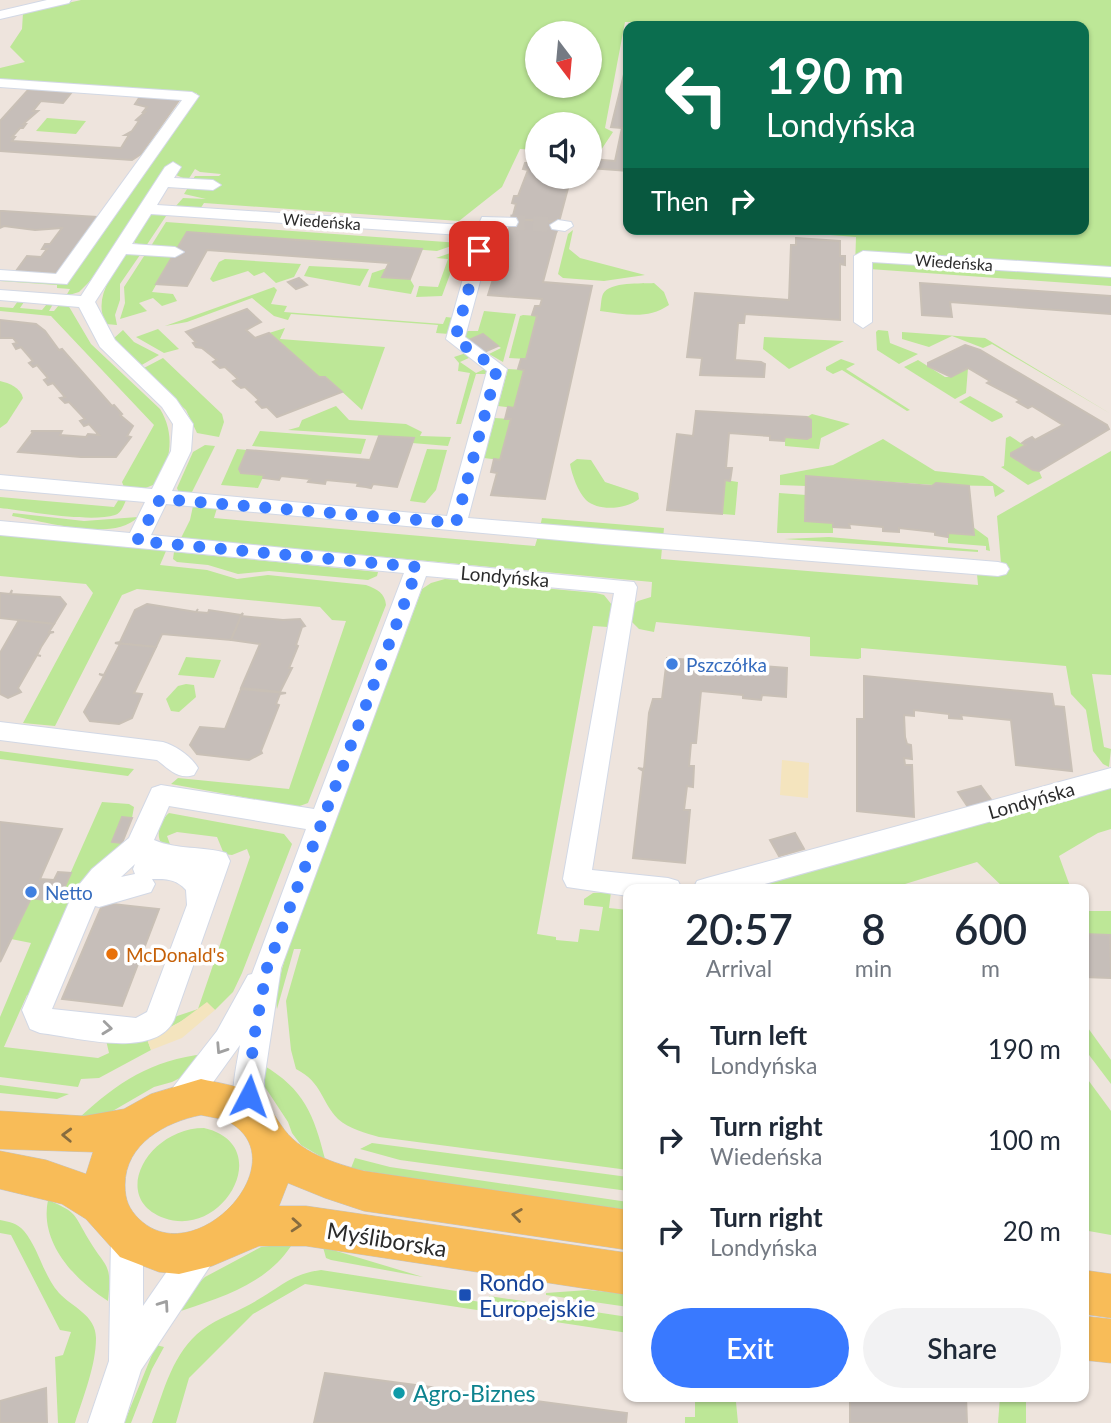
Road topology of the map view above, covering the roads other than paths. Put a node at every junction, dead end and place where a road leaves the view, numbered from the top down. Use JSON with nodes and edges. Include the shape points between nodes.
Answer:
{"nodes":[{"id":1,"x":64,"y":0,"type":"edge"},
{"id":2,"x":0,"y":15,"type":"edge"},
{"id":3,"x":0,"y":83,"type":"edge"},
{"id":4,"x":214,"y":185,"type":"dead end"},
{"id":5,"x":146,"y":209,"type":"junction"},
{"id":6,"x":510,"y":222,"type":"tunnel mouth"},
{"id":7,"x":486,"y":226,"type":"junction"},
{"id":8,"x":120,"y":248,"type":"junction"},
{"id":9,"x":175,"y":252,"type":"dead end"},
{"id":10,"x":1111,"y":272,"type":"edge"},
{"id":11,"x":0,"y":275,"type":"edge"},
{"id":12,"x":0,"y":295,"type":"edge"},
{"id":13,"x":86,"y":302,"type":"junction"},
{"id":14,"x":863,"y":322,"type":"dead end"},
{"id":15,"x":0,"y":482,"type":"edge"},
{"id":16,"x":160,"y":499,"type":"junction"},
{"id":17,"x":456,"y":523,"type":"junction"},
{"id":18,"x":0,"y":528,"type":"edge"},
{"id":19,"x":137,"y":541,"type":"junction"},
{"id":20,"x":418,"y":567,"type":"junction"},
{"id":21,"x":998,"y":569,"type":"dead end"},
{"id":22,"x":0,"y":731,"type":"edge"},
{"id":23,"x":184,"y":768,"type":"dead end"},
{"id":24,"x":1111,"y":778,"type":"edge"},
{"id":25,"x":322,"y":821,"type":"junction"},
{"id":26,"x":142,"y":870,"type":"junction"},
{"id":27,"x":623,"y":884,"type":"edge"},
{"id":28,"x":725,"y":884,"type":"edge"},
{"id":29,"x":198,"y":894,"type":"junction"},
{"id":30,"x":267,"y":968,"type":"junction"},
{"id":31,"x":56,"y":1022,"type":"junction"},
{"id":32,"x":182,"y":1100,"type":"junction"},
{"id":33,"x":133,"y":1126,"type":"junction"},
{"id":34,"x":260,"y":1127,"type":"junction"},
{"id":35,"x":0,"y":1130,"type":"edge"},
{"id":36,"x":0,"y":1170,"type":"edge"},
{"id":37,"x":119,"y":1227,"type":"junction"},
{"id":38,"x":623,"y":1229,"type":"edge"},
{"id":39,"x":216,"y":1242,"type":"junction"},
{"id":40,"x":623,"y":1273,"type":"edge"},
{"id":41,"x":1089,"y":1293,"type":"edge"},
{"id":42,"x":1111,"y":1296,"type":"edge"},
{"id":43,"x":1089,"y":1339,"type":"edge"},
{"id":44,"x":1111,"y":1341,"type":"edge"},
{"id":45,"x":126,"y":1361,"type":"junction"},
{"id":46,"x":106,"y":1423,"type":"edge"}],
"edges":[{"from":1,"to":2,"type":"street"},
{"from":3,"to":11,"type":"street","via":[[192,96],[61,279]]},
{"from":4,"to":5,"type":"street","via":[[168,175]]},
{"from":5,"to":7,"type":"street","name":"Wiedeńska"},
{"from":5,"to":8,"type":"street"},
{"from":6,"to":7,"type":"street","name":"Wiedeńska"},
{"from":7,"to":17,"type":"street","via":[[455,339],[497,369]]},
{"from":8,"to":9,"type":"street"},
{"from":8,"to":13,"type":"street"},
{"from":10,"to":14,"type":"street","name":"Wiedeńska","via":[[863,256]]},
{"from":12,"to":13,"type":"street"},
{"from":13,"to":16,"type":"street","via":[[107,343],[169,403],[183,424],[181,451]]},
{"from":15,"to":16,"type":"street"},
{"from":16,"to":17,"type":"street"},
{"from":16,"to":19,"type":"street"},
{"from":17,"to":21,"type":"street"},
{"from":18,"to":19,"type":"street","name":"Londyńska"},
{"from":19,"to":20,"type":"street","name":"Londyńska"},
{"from":20,"to":25,"type":"street"},
{"from":20,"to":27,"type":"street","name":"Londyńska","via":[[626,587],[577,879]]},
{"from":22,"to":23,"type":"street","via":[[163,751]]},
{"from":24,"to":28,"type":"street","name":"Londyńska"},
{"from":25,"to":26,"type":"street","via":[[161,795]]},
{"from":25,"to":30,"type":"street"},
{"from":26,"to":29,"type":"street","via":[[174,878]]},
{"from":26,"to":29,"type":"street","via":[[162,855],[217,861]]},
{"from":26,"to":31,"type":"street","via":[[99,896],[50,1012]]},
{"from":26,"to":31,"type":"street","via":[[102,877],[84,899],[37,1010],[40,1020]]},
{"from":31,"to":29,"type":"street","one_way":true,"via":[[136,1031],[155,1024]]},
{"from":30,"to":32,"type":"street","one_way":true,"via":[[227,1040]]},
{"from":30,"to":34,"type":"street","via":[[248,1080]]},
{"from":32,"to":33,"type":"main road"},
{"from":32,"to":34,"type":"main road","via":[[219,1098]]},
{"from":33,"to":35,"type":"main road","one_way":true,"via":[[83,1135]]},
{"from":33,"to":37,"type":"main road","via":[[116,1147],[106,1170],[104,1194]]},
{"from":38,"to":34,"type":"main road","one_way":true,"via":[[364,1191],[323,1180],[279,1153]]},
{"from":34,"to":39,"type":"main road","via":[[273,1167],[266,1192],[251,1216]]},
{"from":36,"to":37,"type":"main road","via":[[73,1187],[95,1199]]},
{"from":37,"to":39,"type":"main road","via":[[137,1244],[161,1252]]},
{"from":37,"to":45,"type":"street"},
{"from":39,"to":40,"type":"main road","name":"Myśliborska","one_way":true,"via":[[259,1226],[306,1226]]},
{"from":45,"to":39,"type":"street","one_way":true},
{"from":41,"to":42,"type":"main road"},
{"from":43,"to":44,"type":"main road"},
{"from":45,"to":46,"type":"street"}]}
